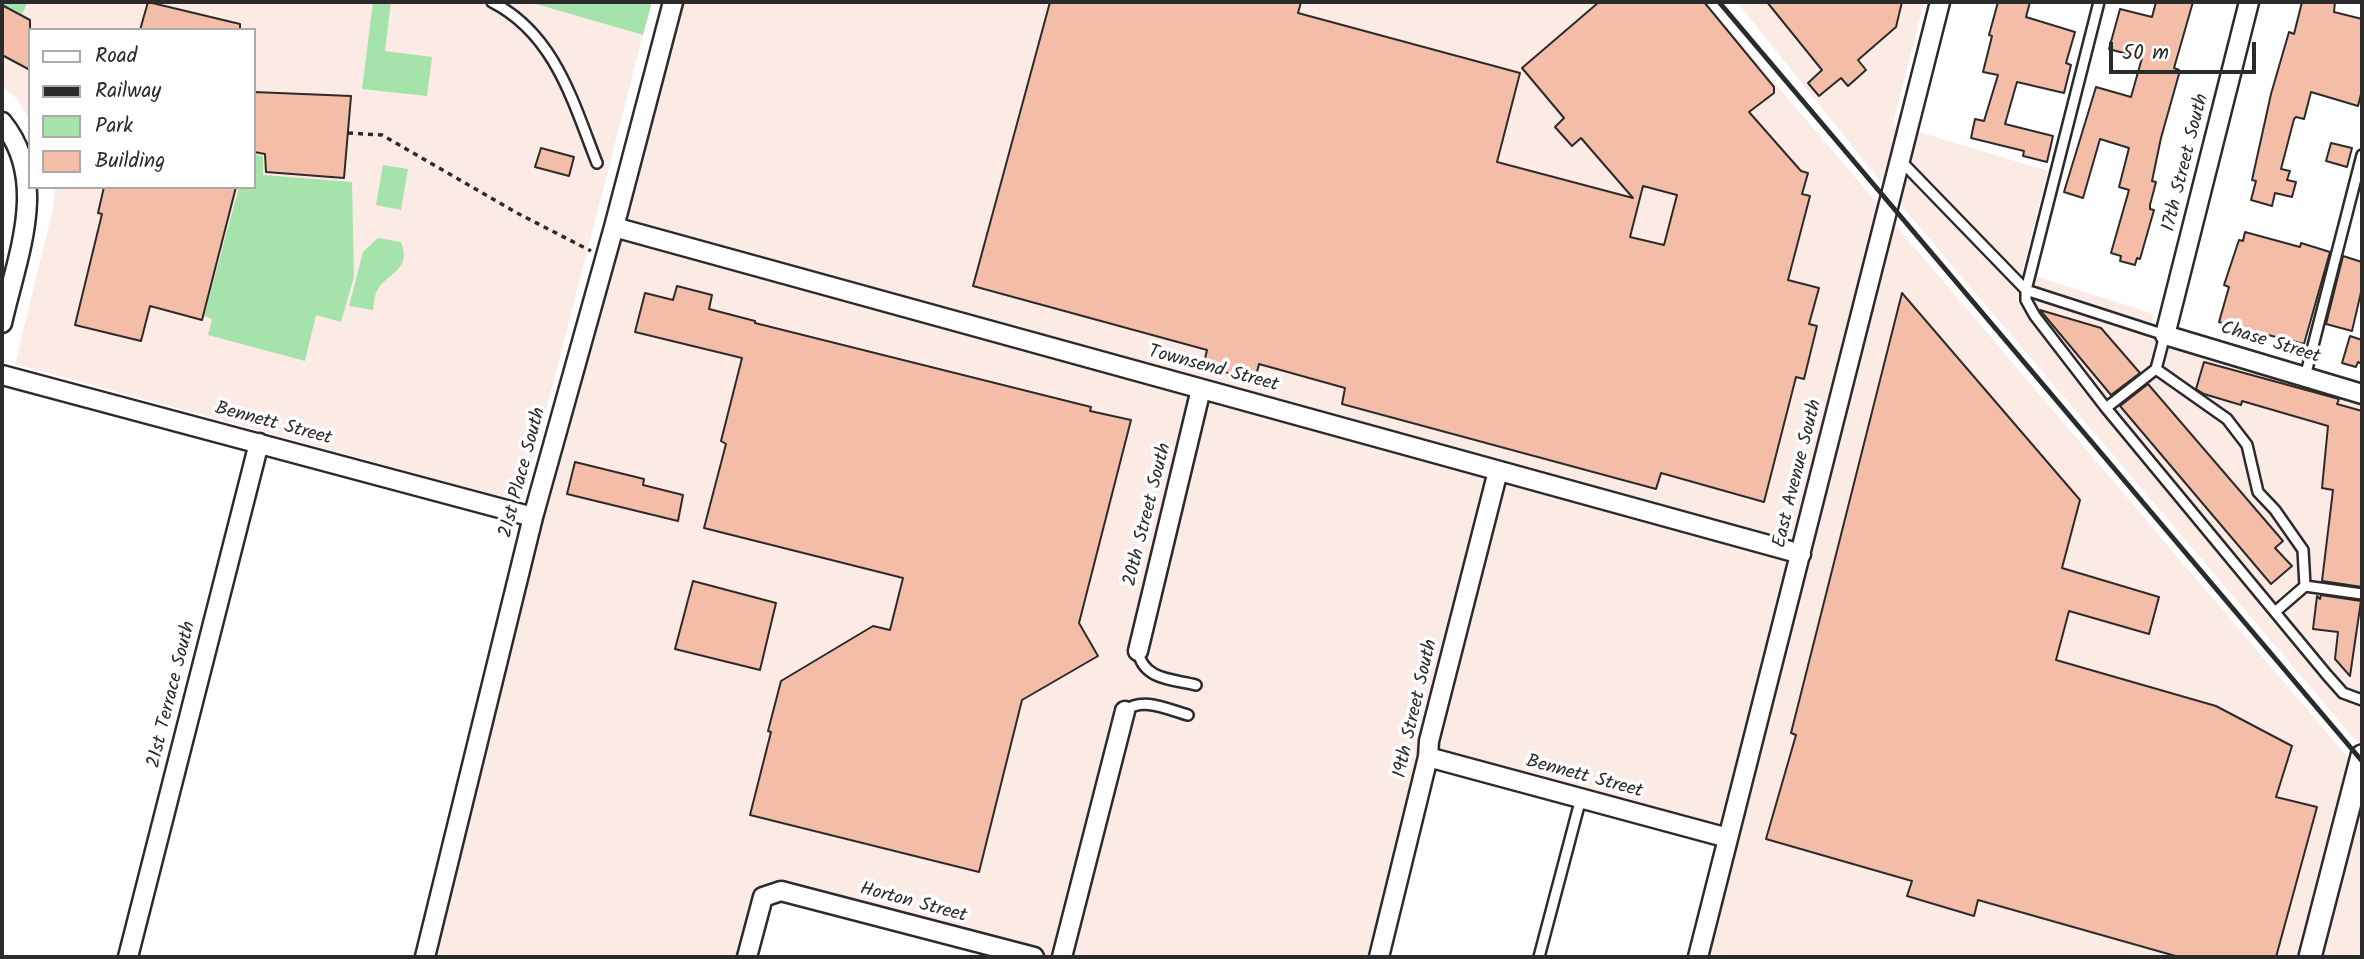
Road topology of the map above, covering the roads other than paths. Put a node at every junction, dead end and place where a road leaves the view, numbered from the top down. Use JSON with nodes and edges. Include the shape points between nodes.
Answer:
{"nodes":[{"id":1,"x":492,"y":2,"type":"edge"},
{"id":2,"x":673,"y":2,"type":"edge"},
{"id":3,"x":1940,"y":2,"type":"edge"},
{"id":4,"x":2099,"y":2,"type":"edge"},
{"id":5,"x":2249,"y":2,"type":"edge"},
{"id":6,"x":2,"y":122,"type":"edge"},
{"id":7,"x":2362,"y":156,"type":"edge"},
{"id":8,"x":1899,"y":159,"type":"junction"},
{"id":9,"x":597,"y":163,"type":"dead end"},
{"id":10,"x":28,"y":182,"type":"edge"},
{"id":11,"x":29,"y":189,"type":"edge"},
{"id":12,"x":614,"y":228,"type":"junction"},
{"id":13,"x":2026,"y":290,"type":"junction"},
{"id":14,"x":2,"y":323,"type":"edge"},
{"id":15,"x":2165,"y":335,"type":"junction"},
{"id":16,"x":2156,"y":369,"type":"junction"},
{"id":17,"x":2,"y":375,"type":"edge"},
{"id":18,"x":2305,"y":377,"type":"junction"},
{"id":19,"x":1201,"y":389,"type":"junction"},
{"id":20,"x":2362,"y":394,"type":"edge"},
{"id":21,"x":2106,"y":408,"type":"junction"},
{"id":22,"x":259,"y":443,"type":"junction"},
{"id":23,"x":1498,"y":471,"type":"junction"},
{"id":24,"x":533,"y":517,"type":"junction"},
{"id":25,"x":1801,"y":554,"type":"junction"},
{"id":26,"x":2305,"y":586,"type":"junction"},
{"id":27,"x":2362,"y":594,"type":"edge"},
{"id":28,"x":2275,"y":612,"type":"junction"},
{"id":29,"x":1138,"y":651,"type":"joint"},
{"id":30,"x":1196,"y":685,"type":"dead end"},
{"id":31,"x":2362,"y":700,"type":"edge"},
{"id":32,"x":1125,"y":711,"type":"joint"},
{"id":33,"x":1188,"y":715,"type":"dead end"},
{"id":34,"x":2362,"y":756,"type":"edge"},
{"id":35,"x":1428,"y":758,"type":"junction"},
{"id":36,"x":1580,"y":798,"type":"junction"},
{"id":37,"x":1728,"y":838,"type":"junction"},
{"id":38,"x":128,"y":957,"type":"edge"},
{"id":39,"x":425,"y":957,"type":"edge"},
{"id":40,"x":747,"y":957,"type":"edge"},
{"id":41,"x":1034,"y":957,"type":"edge"},
{"id":42,"x":1062,"y":957,"type":"edge"},
{"id":43,"x":1379,"y":957,"type":"edge"},
{"id":44,"x":1539,"y":957,"type":"edge"},
{"id":45,"x":1698,"y":957,"type":"edge"},
{"id":46,"x":2310,"y":957,"type":"edge"}],
"edges":[{"from":1,"to":9,"type":"lane","via":[[534,32],[560,70]]},
{"from":2,"to":12,"type":"street","name":"21st Place South"},
{"from":3,"to":8,"type":"street","name":"East Avenue South"},
{"from":4,"to":13,"type":"lane"},
{"from":5,"to":15,"type":"street","name":"17th Street South"},
{"from":6,"to":10,"type":"street","via":[[14,137]]},
{"from":7,"to":18,"type":"lane"},
{"from":8,"to":13,"type":"lane"},
{"from":8,"to":25,"type":"street","name":"East Avenue South"},
{"from":11,"to":14,"type":"street","via":[[27,218]]},
{"from":12,"to":19,"type":"street","name":"Townsend Street"},
{"from":12,"to":24,"type":"street","name":"21st Place South"},
{"from":13,"to":15,"type":"lane"},
{"from":13,"to":21,"type":"lane","via":[[2035,316]]},
{"from":15,"to":16,"type":"lane"},
{"from":15,"to":18,"type":"street","name":"Chase Street"},
{"from":16,"to":21,"type":"lane"},
{"from":16,"to":26,"type":"lane","via":[[2227,419],[2247,445],[2258,492],[2303,550]]},
{"from":17,"to":22,"type":"street","name":"Bennett Street"},
{"from":18,"to":20,"type":"street","name":"Chase Street"},
{"from":19,"to":23,"type":"street","name":"Townsend Street"},
{"from":19,"to":29,"type":"street","name":"20th Street South"},
{"from":21,"to":28,"type":"lane"},
{"from":22,"to":24,"type":"street","name":"Bennett Street"},
{"from":22,"to":38,"type":"street","name":"21st Terrace South"},
{"from":23,"to":25,"type":"street","name":"Townsend Street"},
{"from":23,"to":35,"type":"street","name":"19th Street South"},
{"from":24,"to":39,"type":"street","name":"21st Place South"},
{"from":25,"to":37,"type":"street","name":"East Avenue South"},
{"from":26,"to":27,"type":"lane"},
{"from":26,"to":28,"type":"lane"},
{"from":28,"to":31,"type":"lane","via":[[2343,693]]},
{"from":29,"to":30,"type":"lane","via":[[1140,664],[1149,673]]},
{"from":32,"to":33,"type":"lane","via":[[1140,704]]},
{"from":32,"to":42,"type":"street"},
{"from":34,"to":46,"type":"street"},
{"from":35,"to":36,"type":"street","name":"Bennett Street"},
{"from":35,"to":43,"type":"street","name":"19th Street South"},
{"from":36,"to":37,"type":"street","name":"Bennett Street"},
{"from":36,"to":44,"type":"lane"},
{"from":37,"to":45,"type":"street","name":"East Avenue South"},
{"from":40,"to":41,"type":"street","name":"Horton Street","via":[[763,897],[781,891]]}]}
